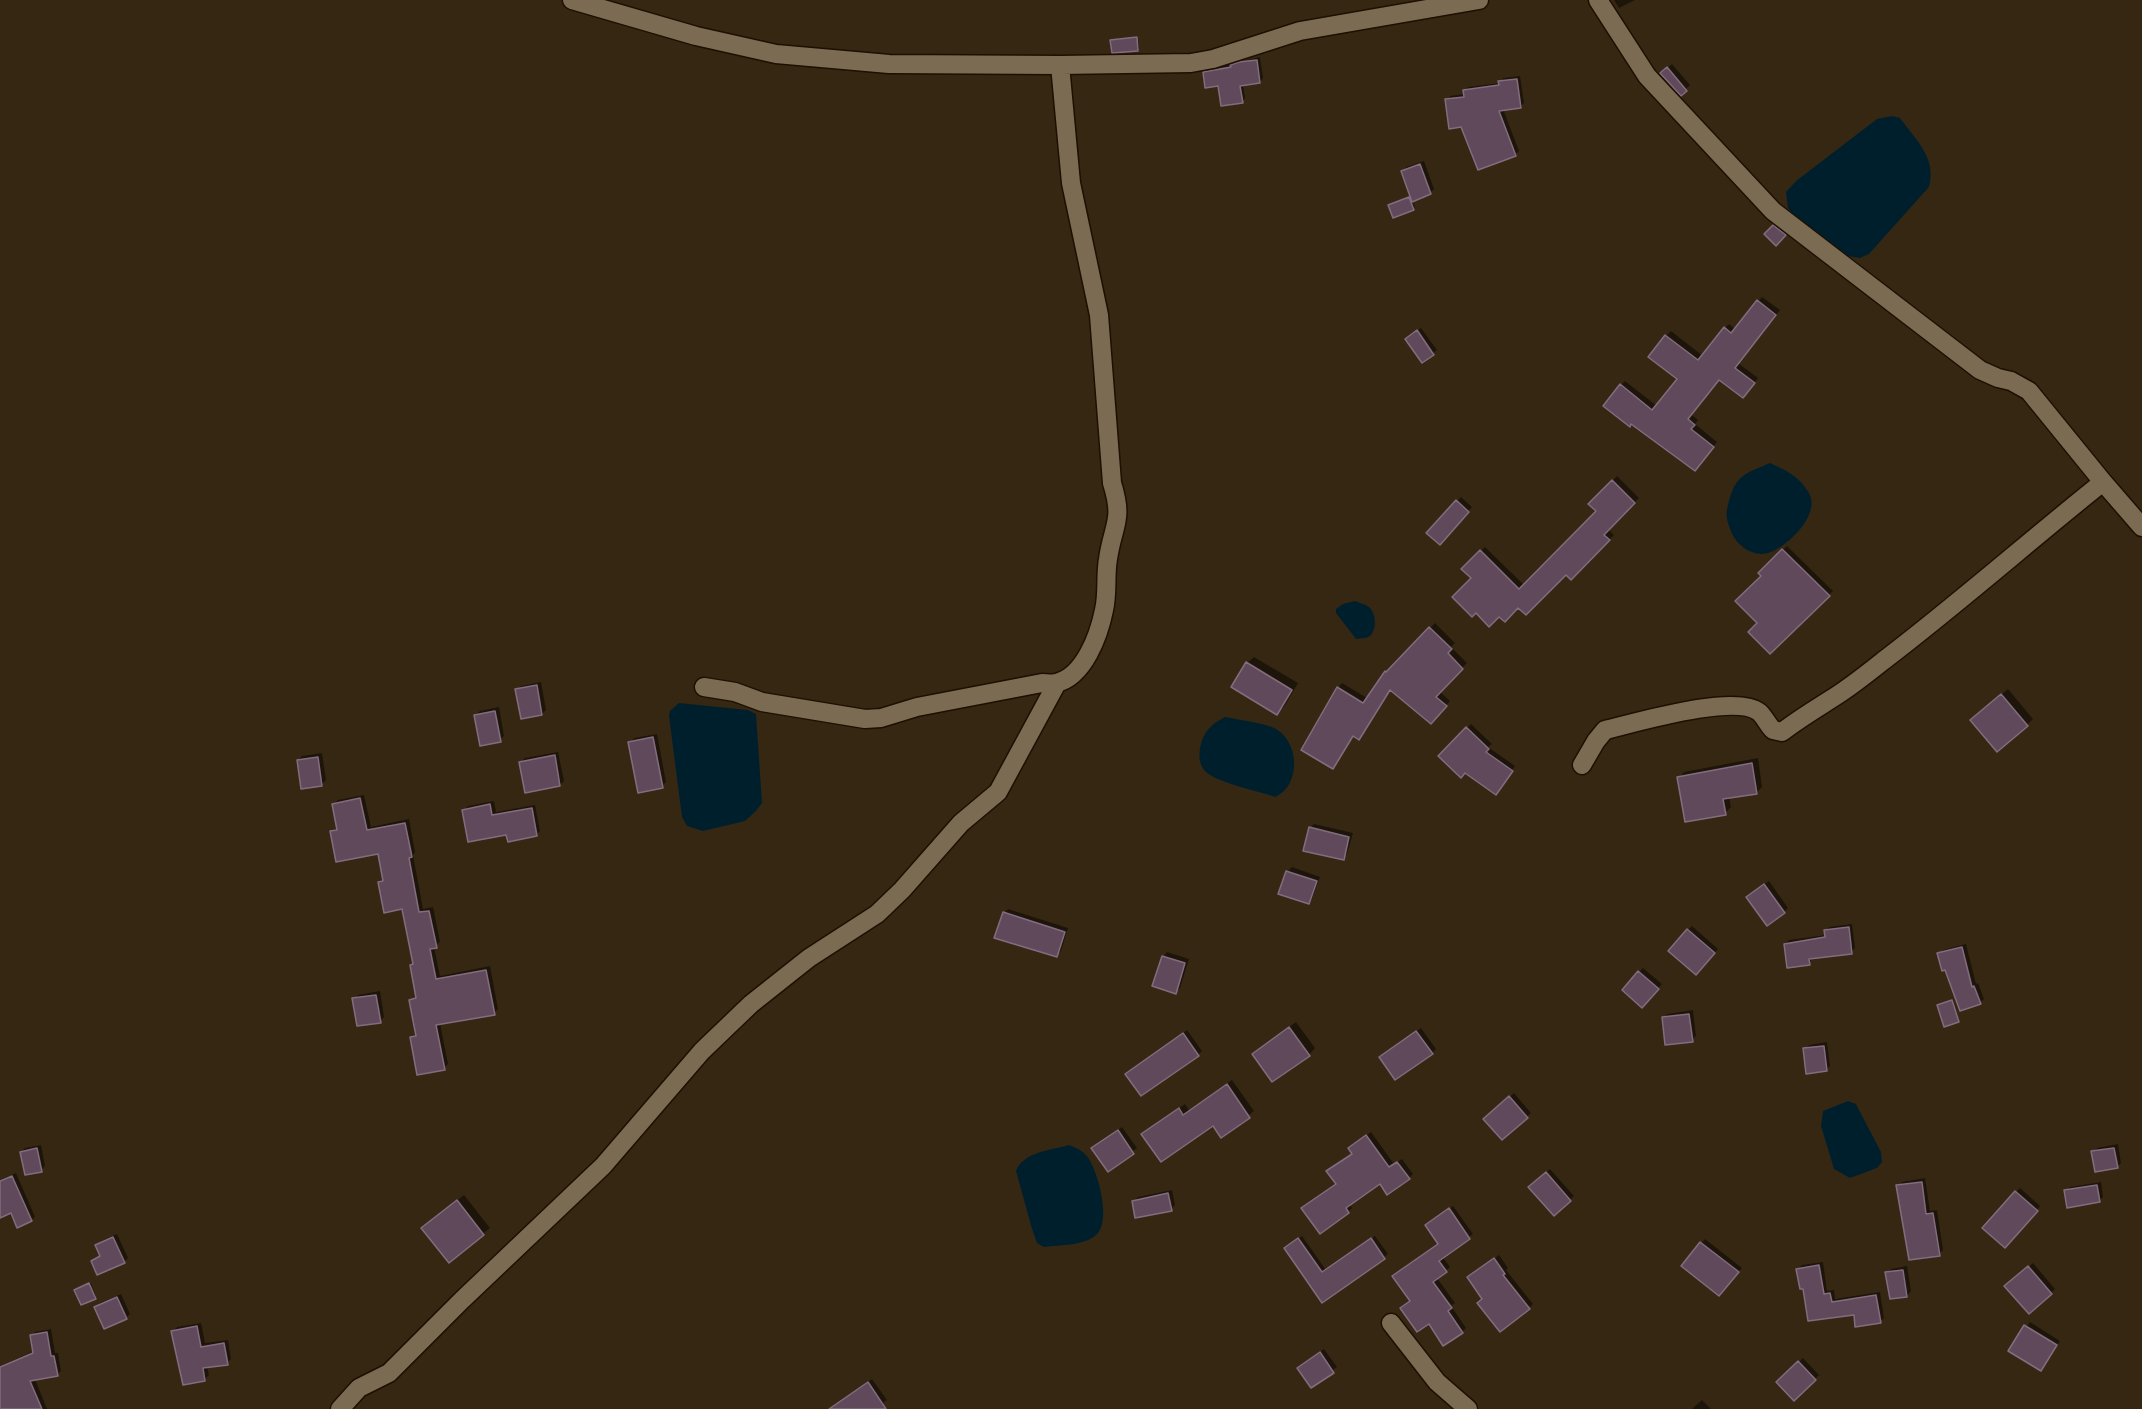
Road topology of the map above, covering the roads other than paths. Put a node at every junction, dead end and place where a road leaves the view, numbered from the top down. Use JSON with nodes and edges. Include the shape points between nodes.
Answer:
{"nodes":[{"id":1,"x":572,"y":0,"type":"edge"},
{"id":2,"x":1479,"y":0,"type":"edge"},
{"id":3,"x":1598,"y":0,"type":"edge"},
{"id":4,"x":1060,"y":65,"type":"junction"},
{"id":5,"x":2103,"y":482,"type":"junction"},
{"id":6,"x":2142,"y":528,"type":"edge"},
{"id":7,"x":1056,"y":683,"type":"junction"},
{"id":8,"x":704,"y":687,"type":"dead end"},
{"id":9,"x":1582,"y":765,"type":"dead end"},
{"id":10,"x":1391,"y":1323,"type":"dead end"},
{"id":11,"x":340,"y":1409,"type":"edge"},
{"id":12,"x":1468,"y":1409,"type":"edge"}],
"edges":[{"from":1,"to":4,"type":"street","via":[[696,36],[776,54],[889,64]]},
{"from":2,"to":4,"type":"street","via":[[1300,32],[1191,63]]},
{"from":3,"to":5,"type":"street","via":[[1647,76],[1773,211],[1980,370],[2029,390]]},
{"from":4,"to":7,"type":"street","via":[[1071,183],[1099,315],[1118,518],[1108,559],[1104,609],[1090,654],[1071,676]]},
{"from":5,"to":6,"type":"street"},
{"from":5,"to":9,"type":"street","via":[[1883,661],[1782,732],[1773,730],[1758,711],[1706,707],[1605,730]]},
{"from":7,"to":8,"type":"street","via":[[865,719],[762,702]]},
{"from":7,"to":11,"type":"street","via":[[998,792],[961,823],[902,890],[877,914],[809,958],[751,1004],[702,1052],[603,1166],[389,1373],[359,1388]]},
{"from":10,"to":12,"type":"street","via":[[1437,1382]]}]}
